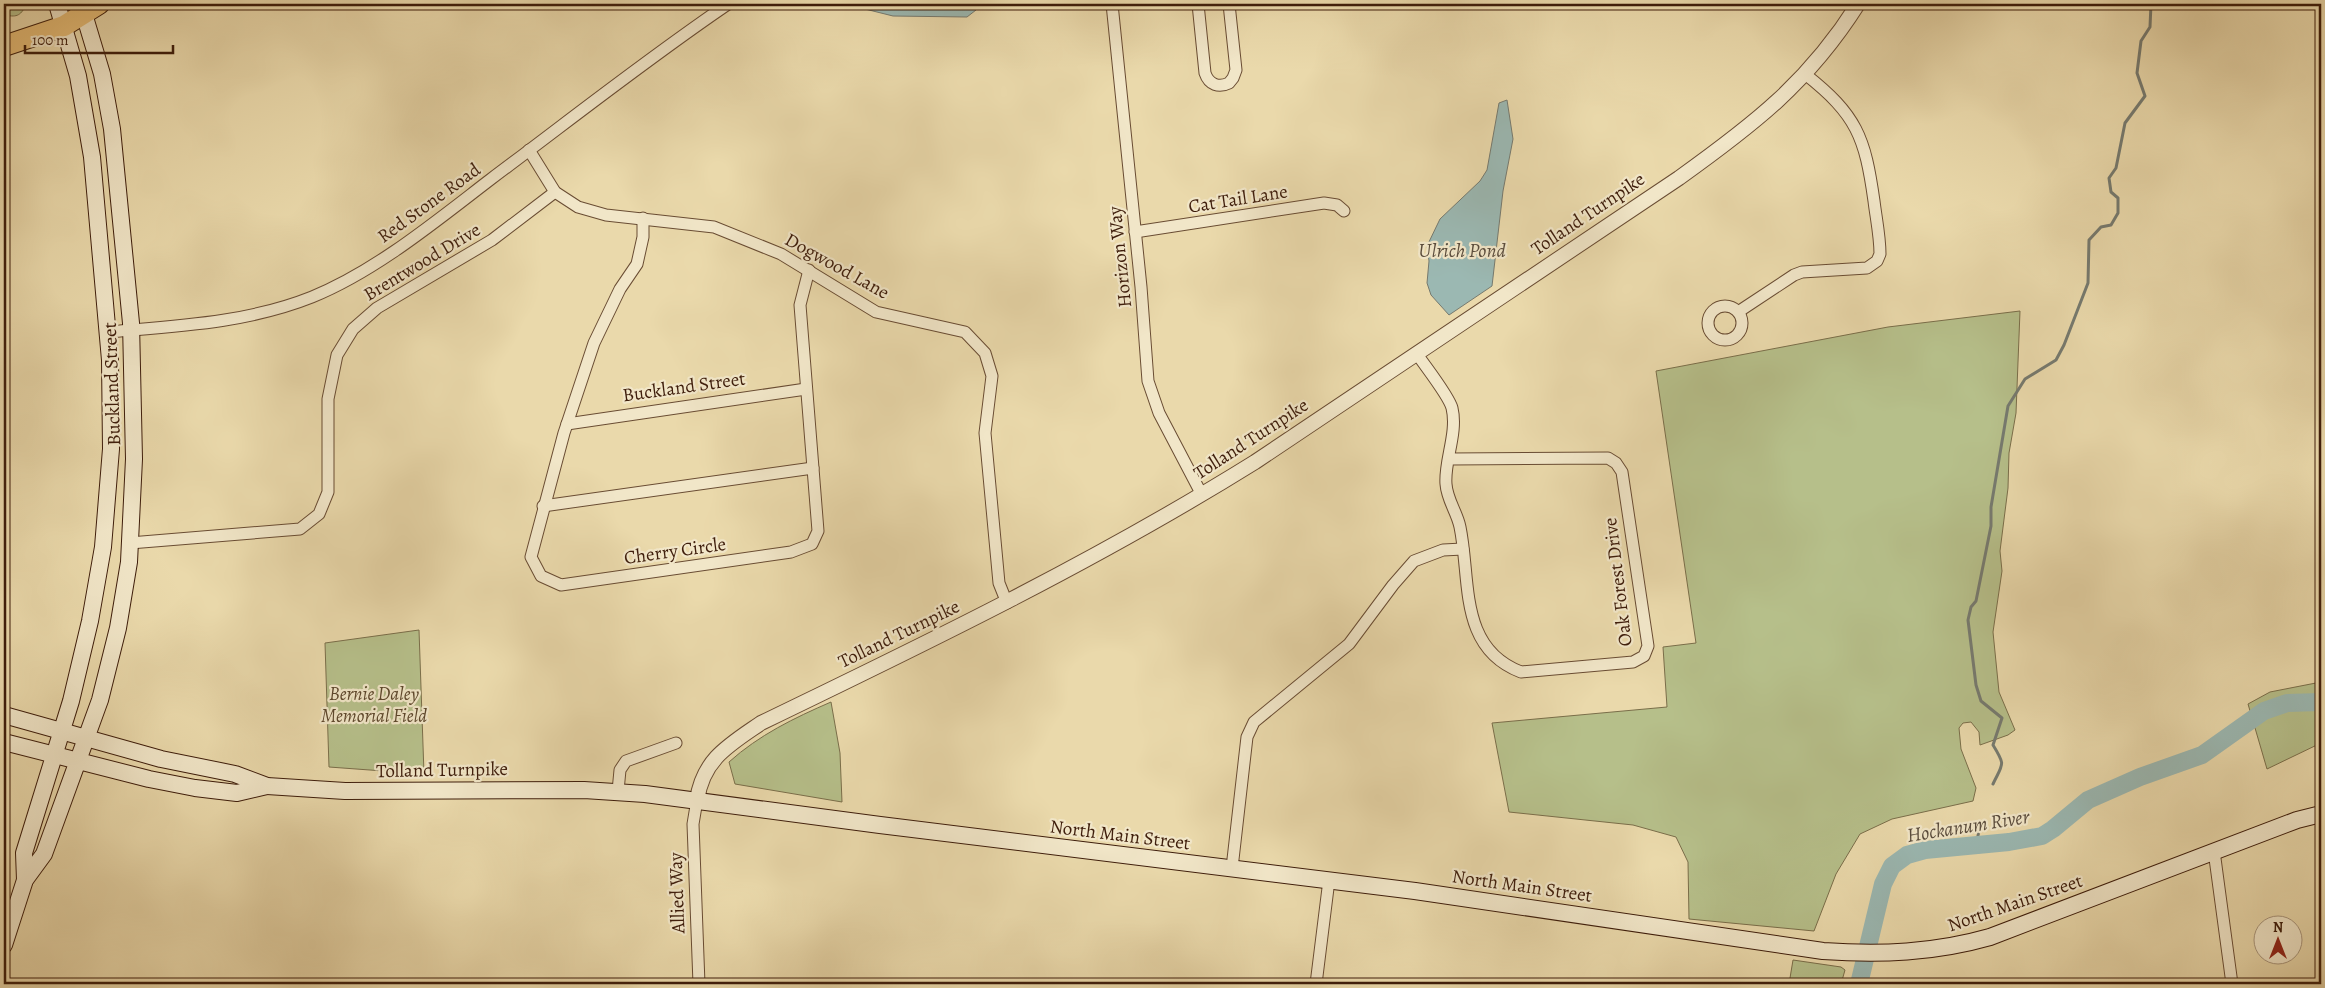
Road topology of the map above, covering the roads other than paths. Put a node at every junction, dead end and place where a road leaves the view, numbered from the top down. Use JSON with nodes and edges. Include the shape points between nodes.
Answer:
{"nodes":[{"id":1,"x":56,"y":4,"type":"edge"},
{"id":2,"x":728,"y":4,"type":"edge"},
{"id":3,"x":1112,"y":4,"type":"edge"},
{"id":4,"x":1198,"y":4,"type":"edge"},
{"id":5,"x":1229,"y":4,"type":"edge"},
{"id":6,"x":1858,"y":4,"type":"edge"},
{"id":7,"x":88,"y":7,"type":"edge"},
{"id":8,"x":64,"y":26,"type":"junction"},
{"id":9,"x":4,"y":46,"type":"edge"},
{"id":10,"x":1805,"y":74,"type":"junction"},
{"id":11,"x":529,"y":150,"type":"junction"},
{"id":12,"x":555,"y":192,"type":"junction"},
{"id":13,"x":1344,"y":212,"type":"dead end"},
{"id":14,"x":643,"y":218,"type":"junction"},
{"id":15,"x":1136,"y":232,"type":"junction"},
{"id":16,"x":809,"y":270,"type":"junction"},
{"id":17,"x":1738,"y":312,"type":"dead end"},
{"id":18,"x":131,"y":330,"type":"junction"},
{"id":19,"x":108,"y":332,"type":"junction"},
{"id":20,"x":1417,"y":354,"type":"junction"},
{"id":21,"x":806,"y":389,"type":"junction"},
{"id":22,"x":566,"y":424,"type":"junction"},
{"id":23,"x":1450,"y":458,"type":"junction"},
{"id":24,"x":813,"y":468,"type":"junction"},
{"id":25,"x":1202,"y":495,"type":"junction"},
{"id":26,"x":543,"y":506,"type":"junction"},
{"id":27,"x":130,"y":543,"type":"junction"},
{"id":28,"x":1463,"y":549,"type":"junction"},
{"id":29,"x":1007,"y":603,"type":"junction"},
{"id":30,"x":4,"y":715,"type":"edge"},
{"id":31,"x":62,"y":730,"type":"junction"},
{"id":32,"x":86,"y":738,"type":"junction"},
{"id":33,"x":4,"y":742,"type":"edge"},
{"id":34,"x":676,"y":744,"type":"dead end"},
{"id":35,"x":55,"y":755,"type":"junction"},
{"id":36,"x":78,"y":761,"type":"junction"},
{"id":37,"x":267,"y":786,"type":"junction"},
{"id":38,"x":618,"y":791,"type":"junction"},
{"id":39,"x":697,"y":800,"type":"junction"},
{"id":40,"x":2321,"y":814,"type":"edge"},
{"id":41,"x":2214,"y":851,"type":"junction"},
{"id":42,"x":1232,"y":868,"type":"junction"},
{"id":43,"x":25,"y":880,"type":"junction"},
{"id":44,"x":1329,"y":880,"type":"junction"},
{"id":45,"x":4,"y":945,"type":"edge"},
{"id":46,"x":699,"y":984,"type":"edge"},
{"id":47,"x":1316,"y":984,"type":"edge"},
{"id":48,"x":2232,"y":984,"type":"edge"}],
"edges":[{"from":1,"to":8,"type":"main road","name":"Buckland Street"},
{"from":2,"to":11,"type":"street","name":"Red Stone Road"},
{"from":3,"to":15,"type":"street","name":"Horizon Way"},
{"from":4,"to":5,"type":"street","via":[[1205,73],[1211,83],[1221,86],[1231,82],[1236,72]]},
{"from":6,"to":10,"type":"street","name":"Tolland Turnpike"},
{"from":7,"to":8,"type":"highway"},
{"from":7,"to":18,"type":"main road","name":"Buckland Street","via":[[112,129]]},
{"from":8,"to":9,"type":"highway"},
{"from":8,"to":19,"type":"main road","name":"Buckland Street","via":[[89,135]]},
{"from":10,"to":17,"type":"street","via":[[1841,106],[1860,135],[1866,151],[1880,254],[1877,261],[1867,268],[1794,274]]},
{"from":10,"to":20,"type":"street","name":"Tolland Turnpike","via":[[1743,132]]},
{"from":11,"to":12,"type":"street","name":"Dogwood Lane"},
{"from":11,"to":18,"type":"street","name":"Red Stone Road","via":[[406,242],[354,278],[333,288],[244,317],[209,324]]},
{"from":12,"to":14,"type":"street","name":"Dogwood Lane","via":[[578,207],[606,215]]},
{"from":12,"to":27,"type":"street","name":"Brentwood Drive","via":[[492,240],[377,308],[353,328],[337,355],[328,399],[328,492],[319,514],[300,529]]},
{"from":13,"to":15,"type":"street","name":"Cat Tail Lane","via":[[1336,205],[1324,203]]},
{"from":14,"to":16,"type":"street","name":"Dogwood Lane","via":[[714,227],[781,254]]},
{"from":14,"to":22,"type":"street","name":"Cherry Circle","via":[[638,264],[620,289],[594,343]]},
{"from":15,"to":25,"type":"street","name":"Horizon Way","via":[[1150,390]]},
{"from":16,"to":21,"type":"street","name":"Cherry Circle","via":[[800,305]]},
{"from":16,"to":29,"type":"street","name":"Dogwood Lane","via":[[876,312],[965,332],[985,353],[992,376],[985,433],[998,583]]},
{"from":18,"to":19,"type":"street","name":"Red Stone Road"},
{"from":18,"to":27,"type":"main road","name":"Buckland Street","via":[[134,433]]},
{"from":19,"to":31,"type":"main road","name":"Buckland Street","via":[[111,435],[104,539],[88,630]]},
{"from":20,"to":23,"type":"street","name":"Oak Forest Drive","via":[[1452,407]]},
{"from":20,"to":25,"type":"street","name":"Tolland Turnpike"},
{"from":21,"to":22,"type":"street","name":"Buckland Street"},
{"from":21,"to":24,"type":"street","name":"Cherry Circle"},
{"from":22,"to":26,"type":"street","name":"Cherry Circle"},
{"from":23,"to":28,"type":"street","name":"Oak Forest Drive","via":[[1446,482],[1460,525]]},
{"from":23,"to":28,"type":"street","name":"Oak Forest Drive","via":[[1608,458],[1616,463],[1622,472],[1648,646],[1644,656],[1633,662],[1521,672],[1504,665],[1488,652],[1475,625],[1468,600]]},
{"from":24,"to":26,"type":"street"},
{"from":24,"to":26,"type":"street","name":"Cherry Circle","via":[[818,531],[812,544],[791,552],[608,579],[561,585],[540,576],[531,557]]},
{"from":25,"to":29,"type":"street","name":"Tolland Turnpike"},
{"from":27,"to":32,"type":"main road","name":"Buckland Street","via":[[125,592],[112,656]]},
{"from":28,"to":42,"type":"street","via":[[1443,550],[1414,562],[1349,644],[1254,722],[1247,737]]},
{"from":29,"to":39,"type":"street","name":"Tolland Turnpike","via":[[761,724],[732,742],[712,760],[700,782]]},
{"from":30,"to":31,"type":"main road","name":"Tolland Turnpike"},
{"from":31,"to":32,"type":"main road","name":"Tolland Turnpike"},
{"from":31,"to":35,"type":"main road","name":"Buckland Street"},
{"from":32,"to":36,"type":"main road","name":"Buckland Street"},
{"from":32,"to":37,"type":"main road","name":"Tolland Turnpike","via":[[161,759],[235,774]]},
{"from":33,"to":35,"type":"main road","name":"Tolland Turnpike"},
{"from":34,"to":38,"type":"street","via":[[626,761],[620,770]]},
{"from":35,"to":36,"type":"main road","name":"Tolland Turnpike"},
{"from":35,"to":43,"type":"main road","name":"Buckland Street","via":[[24,853]]},
{"from":36,"to":37,"type":"main road","name":"Tolland Turnpike","via":[[213,790],[237,793]]},
{"from":36,"to":43,"type":"main road","name":"Buckland Street","via":[[44,854]]},
{"from":37,"to":38,"type":"main road","name":"Tolland Turnpike","via":[[354,791]]},
{"from":38,"to":39,"type":"main road","name":"Tolland Turnpike"},
{"from":39,"to":42,"type":"main road","name":"North Main Street","via":[[880,826]]},
{"from":39,"to":46,"type":"street","name":"Allied Way","via":[[692,824]]},
{"from":40,"to":41,"type":"main road","name":"North Main Street"},
{"from":41,"to":44,"type":"main road","name":"North Main Street","via":[[1990,937],[1928,951],[1883,953],[1823,951]]},
{"from":41,"to":48,"type":"street"},
{"from":42,"to":44,"type":"main road","name":"North Main Street"},
{"from":43,"to":45,"type":"main road"},
{"from":44,"to":47,"type":"street"}]}
